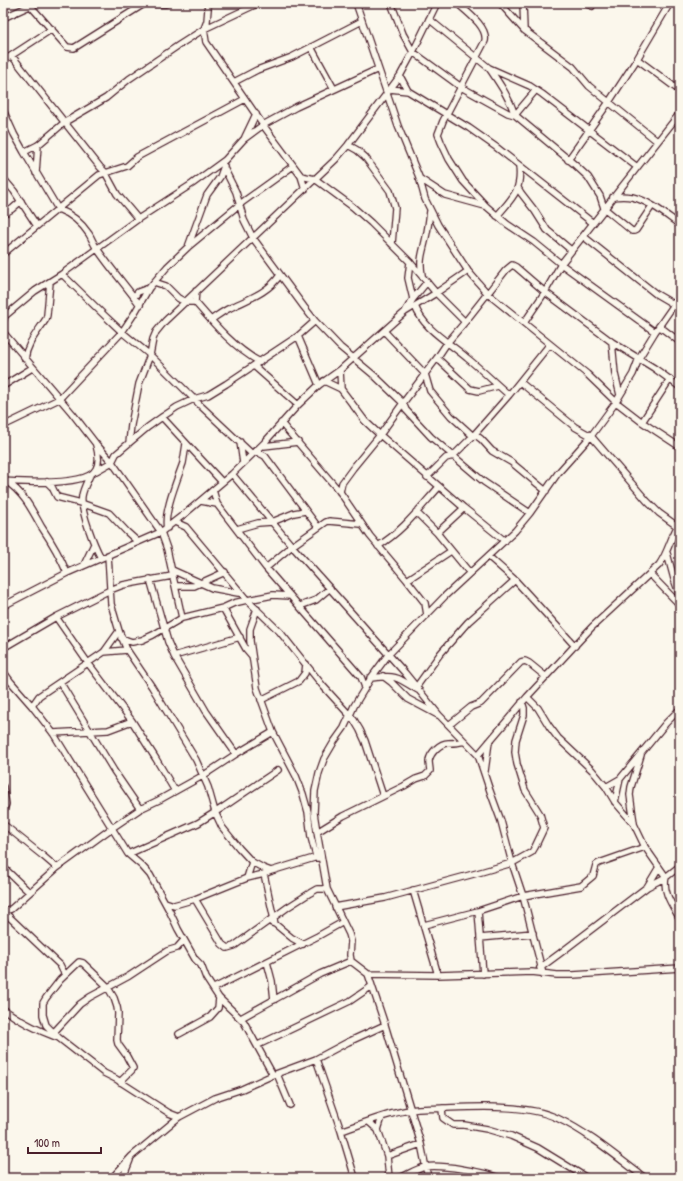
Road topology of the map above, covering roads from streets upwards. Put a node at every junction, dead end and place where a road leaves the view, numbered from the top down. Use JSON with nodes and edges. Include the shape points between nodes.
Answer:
{"nodes":[{"id":1,"x":168,"y":3,"type":"edge"},
{"id":2,"x":206,"y":3,"type":"edge"},
{"id":3,"x":259,"y":3,"type":"edge"},
{"id":4,"x":356,"y":3,"type":"edge"},
{"id":5,"x":391,"y":3,"type":"edge"},
{"id":6,"x":436,"y":3,"type":"edge"},
{"id":7,"x":457,"y":3,"type":"edge"},
{"id":8,"x":500,"y":3,"type":"edge"},
{"id":9,"x":523,"y":3,"type":"edge"},
{"id":10,"x":584,"y":3,"type":"edge"},
{"id":11,"x":670,"y":3,"type":"edge"},
{"id":12,"x":143,"y":4,"type":"edge"},
{"id":13,"x":29,"y":5,"type":"edge"},
{"id":14,"x":592,"y":6,"type":"dead end"},
{"id":15,"x":3,"y":18,"type":"edge"},
{"id":16,"x":429,"y":19,"type":"junction"},
{"id":17,"x":362,"y":21,"type":"junction"},
{"id":18,"x":52,"y":29,"type":"junction"},
{"id":19,"x":204,"y":29,"type":"junction"},
{"id":20,"x":524,"y":30,"type":"junction"},
{"id":21,"x":311,"y":47,"type":"junction"},
{"id":22,"x":413,"y":52,"type":"junction"},
{"id":23,"x":12,"y":56,"type":"junction"},
{"id":24,"x":476,"y":58,"type":"junction"},
{"id":25,"x":637,"y":59,"type":"junction"},
{"id":26,"x":3,"y":61,"type":"edge"},
{"id":27,"x":490,"y":68,"type":"junction"},
{"id":28,"x":378,"y":69,"type":"junction"},
{"id":29,"x":400,"y":76,"type":"junction"},
{"id":30,"x":234,"y":82,"type":"junction"},
{"id":31,"x":461,"y":86,"type":"junction"},
{"id":32,"x":334,"y":89,"type":"junction"},
{"id":33,"x":536,"y":90,"type":"junction"},
{"id":34,"x":408,"y":91,"type":"junction"},
{"id":35,"x":680,"y":91,"type":"edge"},
{"id":36,"x":388,"y":92,"type":"junction"},
{"id":37,"x":245,"y":99,"type":"junction"},
{"id":38,"x":609,"y":102,"type":"junction"},
{"id":39,"x":3,"y":110,"type":"edge"},
{"id":40,"x":441,"y":111,"type":"junction"},
{"id":41,"x":680,"y":113,"type":"edge"},
{"id":42,"x":256,"y":114,"type":"junction"},
{"id":43,"x":447,"y":114,"type":"junction"},
{"id":44,"x":515,"y":115,"type":"junction"},
{"id":45,"x":443,"y":121,"type":"junction"},
{"id":46,"x":65,"y":122,"type":"junction"},
{"id":47,"x":263,"y":125,"type":"junction"},
{"id":48,"x":589,"y":130,"type":"junction"},
{"id":49,"x":244,"y":139,"type":"junction"},
{"id":50,"x":657,"y":141,"type":"junction"},
{"id":51,"x":38,"y":145,"type":"junction"},
{"id":52,"x":348,"y":145,"type":"junction"},
{"id":53,"x":24,"y":152,"type":"junction"},
{"id":54,"x":225,"y":160,"type":"junction"},
{"id":55,"x":568,"y":160,"type":"junction"},
{"id":56,"x":293,"y":166,"type":"junction"},
{"id":57,"x":519,"y":166,"type":"junction"},
{"id":58,"x":637,"y":167,"type":"junction"},
{"id":59,"x":224,"y":168,"type":"junction"},
{"id":60,"x":36,"y":173,"type":"junction"},
{"id":61,"x":102,"y":174,"type":"junction"},
{"id":62,"x":301,"y":176,"type":"junction"},
{"id":63,"x":3,"y":178,"type":"edge"},
{"id":64,"x":419,"y":178,"type":"junction"},
{"id":65,"x":315,"y":179,"type":"junction"},
{"id":66,"x":518,"y":188,"type":"junction"},
{"id":67,"x":305,"y":189,"type":"junction"},
{"id":68,"x":14,"y":191,"type":"junction"},
{"id":69,"x":613,"y":197,"type":"junction"},
{"id":70,"x":21,"y":201,"type":"junction"},
{"id":71,"x":240,"y":204,"type":"junction"},
{"id":72,"x":486,"y":206,"type":"junction"},
{"id":73,"x":652,"y":206,"type":"junction"},
{"id":74,"x":604,"y":208,"type":"junction"},
{"id":75,"x":12,"y":209,"type":"junction"},
{"id":76,"x":58,"y":209,"type":"junction"},
{"id":77,"x":430,"y":211,"type":"junction"},
{"id":78,"x":3,"y":214,"type":"edge"},
{"id":79,"x":498,"y":216,"type":"junction"},
{"id":80,"x":138,"y":219,"type":"junction"},
{"id":81,"x":593,"y":223,"type":"junction"},
{"id":82,"x":680,"y":225,"type":"edge"},
{"id":83,"x":37,"y":226,"type":"junction"},
{"id":84,"x":584,"y":236,"type":"junction"},
{"id":85,"x":253,"y":238,"type":"junction"},
{"id":86,"x":392,"y":244,"type":"junction"},
{"id":87,"x":188,"y":247,"type":"junction"},
{"id":88,"x":97,"y":249,"type":"junction"},
{"id":89,"x":571,"y":250,"type":"junction"},
{"id":90,"x":3,"y":254,"type":"edge"},
{"id":91,"x":410,"y":262,"type":"junction"},
{"id":92,"x":561,"y":264,"type":"junction"},
{"id":93,"x":468,"y":270,"type":"junction"},
{"id":94,"x":62,"y":274,"type":"junction"},
{"id":95,"x":280,"y":275,"type":"junction"},
{"id":96,"x":423,"y":277,"type":"junction"},
{"id":97,"x":50,"y":282,"type":"junction"},
{"id":98,"x":154,"y":282,"type":"junction"},
{"id":99,"x":427,"y":282,"type":"junction"},
{"id":100,"x":148,"y":288,"type":"junction"},
{"id":101,"x":196,"y":291,"type":"junction"},
{"id":102,"x":545,"y":292,"type":"junction"},
{"id":103,"x":436,"y":293,"type":"junction"},
{"id":104,"x":488,"y":294,"type":"junction"},
{"id":105,"x":136,"y":295,"type":"junction"},
{"id":106,"x":680,"y":296,"type":"edge"},
{"id":107,"x":413,"y":299,"type":"junction"},
{"id":108,"x":185,"y":302,"type":"junction"},
{"id":109,"x":195,"y":302,"type":"junction"},
{"id":110,"x":140,"y":305,"type":"junction"},
{"id":111,"x":674,"y":305,"type":"junction"},
{"id":112,"x":415,"y":306,"type":"junction"},
{"id":113,"x":680,"y":308,"type":"edge"},
{"id":114,"x":405,"y":312,"type":"junction"},
{"id":115,"x":4,"y":318,"type":"edge"},
{"id":116,"x":211,"y":320,"type":"junction"},
{"id":117,"x":315,"y":321,"type":"junction"},
{"id":118,"x":465,"y":322,"type":"junction"},
{"id":119,"x":524,"y":324,"type":"junction"},
{"id":120,"x":659,"y":326,"type":"junction"},
{"id":121,"x":384,"y":331,"type":"junction"},
{"id":122,"x":3,"y":332,"type":"edge"},
{"id":123,"x":122,"y":332,"type":"junction"},
{"id":124,"x":654,"y":332,"type":"junction"},
{"id":125,"x":298,"y":336,"type":"junction"},
{"id":126,"x":612,"y":342,"type":"junction"},
{"id":127,"x":680,"y":342,"type":"edge"},
{"id":128,"x":447,"y":343,"type":"junction"},
{"id":129,"x":550,"y":344,"type":"junction"},
{"id":130,"x":150,"y":355,"type":"junction"},
{"id":131,"x":354,"y":358,"type":"junction"},
{"id":132,"x":438,"y":358,"type":"junction"},
{"id":133,"x":639,"y":358,"type":"junction"},
{"id":134,"x":26,"y":359,"type":"junction"},
{"id":135,"x":260,"y":362,"type":"junction"},
{"id":136,"x":254,"y":366,"type":"junction"},
{"id":137,"x":32,"y":368,"type":"junction"},
{"id":138,"x":340,"y":370,"type":"junction"},
{"id":139,"x":425,"y":374,"type":"junction"},
{"id":140,"x":670,"y":379,"type":"junction"},
{"id":141,"x":520,"y":382,"type":"junction"},
{"id":142,"x":322,"y":383,"type":"junction"},
{"id":143,"x":3,"y":386,"type":"edge"},
{"id":144,"x":498,"y":386,"type":"junction"},
{"id":145,"x":680,"y":387,"type":"edge"},
{"id":146,"x":341,"y":389,"type":"junction"},
{"id":147,"x":208,"y":395,"type":"junction"},
{"id":148,"x":509,"y":395,"type":"junction"},
{"id":149,"x":620,"y":395,"type":"junction"},
{"id":150,"x":60,"y":399,"type":"junction"},
{"id":151,"x":194,"y":399,"type":"junction"},
{"id":152,"x":616,"y":402,"type":"junction"},
{"id":153,"x":403,"y":403,"type":"junction"},
{"id":154,"x":298,"y":405,"type":"junction"},
{"id":155,"x":202,"y":407,"type":"junction"},
{"id":156,"x":162,"y":417,"type":"junction"},
{"id":157,"x":642,"y":422,"type":"junction"},
{"id":158,"x":281,"y":423,"type":"junction"},
{"id":159,"x":3,"y":426,"type":"edge"},
{"id":160,"x":380,"y":435,"type":"junction"},
{"id":161,"x":473,"y":436,"type":"junction"},
{"id":162,"x":591,"y":436,"type":"junction"},
{"id":163,"x":240,"y":442,"type":"junction"},
{"id":164,"x":298,"y":442,"type":"junction"},
{"id":165,"x":129,"y":443,"type":"junction"},
{"id":166,"x":96,"y":444,"type":"junction"},
{"id":167,"x":186,"y":444,"type":"junction"},
{"id":168,"x":264,"y":444,"type":"junction"},
{"id":169,"x":680,"y":447,"type":"edge"},
{"id":170,"x":254,"y":452,"type":"junction"},
{"id":171,"x":116,"y":454,"type":"junction"},
{"id":172,"x":107,"y":456,"type":"junction"},
{"id":173,"x":265,"y":456,"type":"junction"},
{"id":174,"x":453,"y":456,"type":"junction"},
{"id":175,"x":112,"y":462,"type":"junction"},
{"id":176,"x":243,"y":462,"type":"junction"},
{"id":177,"x":96,"y":471,"type":"junction"},
{"id":178,"x":232,"y":474,"type":"junction"},
{"id":179,"x":90,"y":475,"type":"junction"},
{"id":180,"x":427,"y":477,"type":"junction"},
{"id":181,"x":77,"y":480,"type":"junction"},
{"id":182,"x":4,"y":482,"type":"edge"},
{"id":183,"x":47,"y":482,"type":"junction"},
{"id":184,"x":222,"y":482,"type":"junction"},
{"id":185,"x":342,"y":483,"type":"junction"},
{"id":186,"x":334,"y":485,"type":"junction"},
{"id":187,"x":439,"y":487,"type":"junction"},
{"id":188,"x":213,"y":490,"type":"junction"},
{"id":189,"x":546,"y":491,"type":"junction"},
{"id":190,"x":340,"y":492,"type":"junction"},
{"id":191,"x":82,"y":494,"type":"junction"},
{"id":192,"x":201,"y":501,"type":"junction"},
{"id":193,"x":81,"y":503,"type":"junction"},
{"id":194,"x":217,"y":504,"type":"junction"},
{"id":195,"x":464,"y":508,"type":"junction"},
{"id":196,"x":305,"y":511,"type":"junction"},
{"id":197,"x":187,"y":512,"type":"junction"},
{"id":198,"x":416,"y":512,"type":"junction"},
{"id":199,"x":530,"y":513,"type":"junction"},
{"id":200,"x":175,"y":522,"type":"junction"},
{"id":201,"x":272,"y":522,"type":"junction"},
{"id":202,"x":361,"y":524,"type":"junction"},
{"id":203,"x":679,"y":524,"type":"edge"},
{"id":204,"x":186,"y":527,"type":"junction"},
{"id":205,"x":318,"y":527,"type":"junction"},
{"id":206,"x":167,"y":528,"type":"junction"},
{"id":207,"x":237,"y":529,"type":"junction"},
{"id":208,"x":160,"y":532,"type":"junction"},
{"id":209,"x":437,"y":533,"type":"junction"},
{"id":210,"x":505,"y":541,"type":"junction"},
{"id":211,"x":138,"y":542,"type":"junction"},
{"id":212,"x":94,"y":544,"type":"junction"},
{"id":213,"x":292,"y":546,"type":"junction"},
{"id":214,"x":378,"y":546,"type":"junction"},
{"id":215,"x":451,"y":551,"type":"junction"},
{"id":216,"x":667,"y":553,"type":"junction"},
{"id":217,"x":108,"y":555,"type":"junction"},
{"id":218,"x":488,"y":556,"type":"junction"},
{"id":219,"x":101,"y":558,"type":"junction"},
{"id":220,"x":84,"y":565,"type":"junction"},
{"id":221,"x":266,"y":568,"type":"junction"},
{"id":222,"x":172,"y":570,"type":"junction"},
{"id":223,"x":225,"y":572,"type":"junction"},
{"id":224,"x":469,"y":572,"type":"junction"},
{"id":225,"x":67,"y":573,"type":"junction"},
{"id":226,"x":650,"y":574,"type":"junction"},
{"id":227,"x":172,"y":576,"type":"junction"},
{"id":228,"x":150,"y":579,"type":"junction"},
{"id":229,"x":407,"y":580,"type":"junction"},
{"id":230,"x":515,"y":580,"type":"junction"},
{"id":231,"x":200,"y":583,"type":"junction"},
{"id":232,"x":175,"y":586,"type":"junction"},
{"id":233,"x":330,"y":588,"type":"junction"},
{"id":234,"x":110,"y":590,"type":"junction"},
{"id":235,"x":239,"y":592,"type":"junction"},
{"id":236,"x":290,"y":596,"type":"junction"},
{"id":237,"x":680,"y":596,"type":"edge"},
{"id":238,"x":247,"y":600,"type":"junction"},
{"id":239,"x":234,"y":603,"type":"junction"},
{"id":240,"x":425,"y":603,"type":"junction"},
{"id":241,"x":3,"y":605,"type":"edge"},
{"id":242,"x":680,"y":605,"type":"edge"},
{"id":243,"x":300,"y":606,"type":"junction"},
{"id":244,"x":223,"y":608,"type":"junction"},
{"id":245,"x":434,"y":608,"type":"junction"},
{"id":246,"x":257,"y":609,"type":"junction"},
{"id":247,"x":427,"y":615,"type":"junction"},
{"id":248,"x":56,"y":616,"type":"junction"},
{"id":249,"x":182,"y":618,"type":"junction"},
{"id":250,"x":165,"y":627,"type":"junction"},
{"id":251,"x":119,"y":631,"type":"junction"},
{"id":252,"x":240,"y":637,"type":"junction"},
{"id":253,"x":121,"y":638,"type":"junction"},
{"id":254,"x":132,"y":642,"type":"junction"},
{"id":255,"x":575,"y":646,"type":"junction"},
{"id":256,"x":3,"y":648,"type":"edge"},
{"id":257,"x":127,"y":649,"type":"junction"},
{"id":258,"x":104,"y":652,"type":"junction"},
{"id":259,"x":388,"y":655,"type":"junction"},
{"id":260,"x":174,"y":656,"type":"junction"},
{"id":261,"x":253,"y":657,"type":"junction"},
{"id":262,"x":88,"y":663,"type":"junction"},
{"id":263,"x":306,"y":663,"type":"junction"},
{"id":264,"x":3,"y":671,"type":"edge"},
{"id":265,"x":383,"y":676,"type":"junction"},
{"id":266,"x":545,"y":676,"type":"junction"},
{"id":267,"x":361,"y":677,"type":"junction"},
{"id":268,"x":371,"y":678,"type":"junction"},
{"id":269,"x":60,"y":682,"type":"junction"},
{"id":270,"x":365,"y":687,"type":"junction"},
{"id":271,"x":418,"y":689,"type":"junction"},
{"id":272,"x":39,"y":696,"type":"junction"},
{"id":273,"x":26,"y":697,"type":"junction"},
{"id":274,"x":526,"y":697,"type":"junction"},
{"id":275,"x":262,"y":700,"type":"junction"},
{"id":276,"x":522,"y":702,"type":"junction"},
{"id":277,"x":32,"y":706,"type":"junction"},
{"id":278,"x":354,"y":706,"type":"junction"},
{"id":279,"x":343,"y":707,"type":"junction"},
{"id":280,"x":680,"y":709,"type":"edge"},
{"id":281,"x":350,"y":714,"type":"junction"},
{"id":282,"x":439,"y":715,"type":"junction"},
{"id":283,"x":132,"y":721,"type":"junction"},
{"id":284,"x":449,"y":725,"type":"junction"},
{"id":285,"x":90,"y":732,"type":"junction"},
{"id":286,"x":273,"y":732,"type":"junction"},
{"id":287,"x":53,"y":733,"type":"junction"},
{"id":288,"x":464,"y":741,"type":"junction"},
{"id":289,"x":489,"y":742,"type":"junction"},
{"id":290,"x":642,"y":753,"type":"junction"},
{"id":291,"x":236,"y":754,"type":"junction"},
{"id":292,"x":478,"y":755,"type":"junction"},
{"id":293,"x":278,"y":770,"type":"dead end"},
{"id":294,"x":484,"y":774,"type":"junction"},
{"id":295,"x":204,"y":775,"type":"junction"},
{"id":296,"x":620,"y":779,"type":"junction"},
{"id":297,"x":3,"y":787,"type":"edge"},
{"id":298,"x":606,"y":787,"type":"junction"},
{"id":299,"x":175,"y":791,"type":"junction"},
{"id":300,"x":383,"y":796,"type":"junction"},
{"id":301,"x":615,"y":802,"type":"junction"},
{"id":302,"x":213,"y":804,"type":"junction"},
{"id":303,"x":140,"y":808,"type":"junction"},
{"id":304,"x":222,"y":808,"type":"junction"},
{"id":305,"x":3,"y":812,"type":"edge"},
{"id":306,"x":215,"y":812,"type":"junction"},
{"id":307,"x":3,"y":824,"type":"edge"},
{"id":308,"x":634,"y":824,"type":"junction"},
{"id":309,"x":112,"y":828,"type":"junction"},
{"id":310,"x":317,"y":832,"type":"junction"},
{"id":311,"x":645,"y":847,"type":"junction"},
{"id":312,"x":128,"y":854,"type":"junction"},
{"id":313,"x":317,"y":857,"type":"junction"},
{"id":314,"x":252,"y":862,"type":"junction"},
{"id":315,"x":512,"y":863,"type":"junction"},
{"id":316,"x":680,"y":866,"type":"edge"},
{"id":317,"x":3,"y":867,"type":"edge"},
{"id":318,"x":659,"y":867,"type":"junction"},
{"id":319,"x":57,"y":868,"type":"junction"},
{"id":320,"x":271,"y":871,"type":"junction"},
{"id":321,"x":264,"y":874,"type":"junction"},
{"id":322,"x":666,"y":877,"type":"junction"},
{"id":323,"x":247,"y":878,"type":"junction"},
{"id":324,"x":647,"y":887,"type":"junction"},
{"id":325,"x":327,"y":889,"type":"junction"},
{"id":326,"x":413,"y":890,"type":"junction"},
{"id":327,"x":29,"y":892,"type":"junction"},
{"id":328,"x":523,"y":896,"type":"junction"},
{"id":329,"x":195,"y":900,"type":"junction"},
{"id":330,"x":165,"y":902,"type":"junction"},
{"id":331,"x":174,"y":905,"type":"junction"},
{"id":332,"x":335,"y":907,"type":"junction"},
{"id":333,"x":11,"y":909,"type":"junction"},
{"id":334,"x":169,"y":910,"type":"junction"},
{"id":335,"x":3,"y":911,"type":"edge"},
{"id":336,"x":478,"y":911,"type":"junction"},
{"id":337,"x":9,"y":916,"type":"junction"},
{"id":338,"x":680,"y":919,"type":"edge"},
{"id":339,"x":275,"y":921,"type":"junction"},
{"id":340,"x":343,"y":922,"type":"junction"},
{"id":341,"x":424,"y":925,"type":"junction"},
{"id":342,"x":533,"y":933,"type":"junction"},
{"id":343,"x":292,"y":938,"type":"junction"},
{"id":344,"x":480,"y":938,"type":"junction"},
{"id":345,"x":184,"y":940,"type":"junction"},
{"id":346,"x":303,"y":944,"type":"junction"},
{"id":347,"x":293,"y":948,"type":"junction"},
{"id":348,"x":351,"y":961,"type":"junction"},
{"id":349,"x":267,"y":962,"type":"junction"},
{"id":350,"x":541,"y":967,"type":"junction"},
{"id":351,"x":680,"y":968,"type":"edge"},
{"id":352,"x":532,"y":972,"type":"junction"},
{"id":353,"x":368,"y":974,"type":"junction"},
{"id":354,"x":483,"y":974,"type":"junction"},
{"id":355,"x":543,"y":974,"type":"junction"},
{"id":356,"x":65,"y":975,"type":"junction"},
{"id":357,"x":438,"y":975,"type":"junction"},
{"id":358,"x":108,"y":986,"type":"junction"},
{"id":359,"x":372,"y":986,"type":"junction"},
{"id":360,"x":214,"y":988,"type":"junction"},
{"id":361,"x":219,"y":998,"type":"junction"},
{"id":362,"x":274,"y":1000,"type":"junction"},
{"id":363,"x":228,"y":1006,"type":"junction"},
{"id":364,"x":218,"y":1008,"type":"junction"},
{"id":365,"x":3,"y":1009,"type":"edge"},
{"id":366,"x":241,"y":1018,"type":"junction"},
{"id":367,"x":385,"y":1025,"type":"junction"},
{"id":368,"x":54,"y":1032,"type":"junction"},
{"id":369,"x":178,"y":1034,"type":"dead end"},
{"id":370,"x":59,"y":1038,"type":"junction"},
{"id":371,"x":258,"y":1045,"type":"junction"},
{"id":372,"x":316,"y":1059,"type":"junction"},
{"id":373,"x":275,"y":1074,"type":"junction"},
{"id":374,"x":120,"y":1082,"type":"junction"},
{"id":375,"x":290,"y":1105,"type":"dead end"},
{"id":376,"x":442,"y":1108,"type":"junction"},
{"id":377,"x":410,"y":1110,"type":"junction"},
{"id":378,"x":168,"y":1113,"type":"junction"},
{"id":379,"x":179,"y":1117,"type":"junction"},
{"id":380,"x":382,"y":1117,"type":"junction"},
{"id":381,"x":369,"y":1122,"type":"junction"},
{"id":382,"x":170,"y":1125,"type":"junction"},
{"id":383,"x":378,"y":1130,"type":"junction"},
{"id":384,"x":341,"y":1131,"type":"junction"},
{"id":385,"x":421,"y":1144,"type":"junction"},
{"id":386,"x":132,"y":1156,"type":"junction"},
{"id":387,"x":387,"y":1156,"type":"junction"},
{"id":388,"x":425,"y":1167,"type":"junction"},
{"id":389,"x":112,"y":1178,"type":"edge"},
{"id":390,"x":123,"y":1178,"type":"edge"},
{"id":391,"x":355,"y":1178,"type":"edge"},
{"id":392,"x":389,"y":1178,"type":"edge"},
{"id":393,"x":399,"y":1178,"type":"edge"},
{"id":394,"x":428,"y":1178,"type":"edge"},
{"id":395,"x":498,"y":1178,"type":"edge"},
{"id":396,"x":587,"y":1178,"type":"edge"},
{"id":397,"x":645,"y":1178,"type":"edge"}],
"edges":[{"from":1,"to":12,"type":"street"},
{"from":2,"to":19,"type":"street","via":[[208,9]]},
{"from":3,"to":19,"type":"street"},
{"from":4,"to":17,"type":"street"},
{"from":5,"to":22,"type":"street"},
{"from":6,"to":16,"type":"street"},
{"from":7,"to":24,"type":"street","via":[[484,31],[485,41]]},
{"from":8,"to":20,"type":"street"},
{"from":9,"to":20,"type":"street"},
{"from":10,"to":14,"type":"street"},
{"from":11,"to":25,"type":"street"},
{"from":12,"to":18,"type":"street","via":[[74,48],[67,47]]},
{"from":13,"to":15,"type":"street"},
{"from":13,"to":18,"type":"street"},
{"from":16,"to":22,"type":"street"},
{"from":16,"to":24,"type":"street"},
{"from":17,"to":21,"type":"street"},
{"from":17,"to":28,"type":"street"},
{"from":18,"to":23,"type":"street"},
{"from":19,"to":30,"type":"street","via":[[206,42]]},
{"from":19,"to":46,"type":"street","via":[[155,60],[106,98]]},
{"from":20,"to":38,"type":"street","via":[[573,67],[589,86]]},
{"from":21,"to":30,"type":"street"},
{"from":21,"to":32,"type":"street"},
{"from":22,"to":29,"type":"street"},
{"from":22,"to":31,"type":"street"},
{"from":23,"to":26,"type":"street"},
{"from":23,"to":46,"type":"street"},
{"from":24,"to":27,"type":"street"},
{"from":24,"to":31,"type":"street"},
{"from":25,"to":35,"type":"street"},
{"from":25,"to":38,"type":"street"},
{"from":27,"to":33,"type":"street"},
{"from":27,"to":44,"type":"street","via":[[512,104]]},
{"from":28,"to":32,"type":"street"},
{"from":28,"to":36,"type":"street"},
{"from":29,"to":34,"type":"street"},
{"from":29,"to":36,"type":"street"},
{"from":30,"to":37,"type":"street"},
{"from":31,"to":43,"type":"street"},
{"from":31,"to":44,"type":"street"},
{"from":32,"to":47,"type":"street"},
{"from":33,"to":44,"type":"street"},
{"from":33,"to":48,"type":"street"},
{"from":34,"to":36,"type":"street"},
{"from":34,"to":40,"type":"street"},
{"from":36,"to":52,"type":"street"},
{"from":36,"to":64,"type":"street","via":[[398,126]]},
{"from":37,"to":42,"type":"street"},
{"from":37,"to":61,"type":"street","via":[[137,158],[127,166]]},
{"from":38,"to":48,"type":"street"},
{"from":38,"to":50,"type":"street"},
{"from":39,"to":53,"type":"street"},
{"from":40,"to":43,"type":"street"},
{"from":40,"to":45,"type":"street"},
{"from":41,"to":50,"type":"street"},
{"from":42,"to":47,"type":"street"},
{"from":42,"to":49,"type":"street"},
{"from":43,"to":45,"type":"street"},
{"from":43,"to":57,"type":"street"},
{"from":44,"to":55,"type":"street"},
{"from":45,"to":72,"type":"street","via":[[438,134],[443,148],[464,181]]},
{"from":46,"to":51,"type":"street"},
{"from":46,"to":61,"type":"street","via":[[100,167]]},
{"from":47,"to":49,"type":"street"},
{"from":47,"to":56,"type":"street"},
{"from":48,"to":55,"type":"street"},
{"from":48,"to":58,"type":"street"},
{"from":49,"to":54,"type":"street"},
{"from":50,"to":58,"type":"street"},
{"from":51,"to":53,"type":"street"},
{"from":51,"to":60,"type":"street"},
{"from":52,"to":65,"type":"street"},
{"from":52,"to":86,"type":"street","via":[[365,157],[390,191],[395,208]]},
{"from":53,"to":60,"type":"street"},
{"from":54,"to":59,"type":"street"},
{"from":54,"to":80,"type":"street"},
{"from":55,"to":74,"type":"street","via":[[588,177]]},
{"from":56,"to":62,"type":"street"},
{"from":56,"to":71,"type":"street"},
{"from":57,"to":66,"type":"street"},
{"from":57,"to":81,"type":"street"},
{"from":58,"to":69,"type":"street"},
{"from":59,"to":71,"type":"street"},
{"from":59,"to":87,"type":"street","via":[[207,196]]},
{"from":60,"to":76,"type":"street"},
{"from":61,"to":76,"type":"street"},
{"from":61,"to":80,"type":"street"},
{"from":62,"to":65,"type":"street"},
{"from":62,"to":67,"type":"street"},
{"from":63,"to":68,"type":"street"},
{"from":64,"to":72,"type":"street","via":[[445,195]]},
{"from":64,"to":77,"type":"street"},
{"from":65,"to":67,"type":"street"},
{"from":65,"to":86,"type":"street","via":[[353,207]]},
{"from":66,"to":79,"type":"street"},
{"from":66,"to":89,"type":"street","via":[[547,230]]},
{"from":67,"to":85,"type":"street"},
{"from":68,"to":70,"type":"street"},
{"from":68,"to":75,"type":"street"},
{"from":69,"to":73,"type":"street","via":[[632,197]]},
{"from":69,"to":74,"type":"street"},
{"from":70,"to":75,"type":"street"},
{"from":70,"to":83,"type":"street"},
{"from":71,"to":85,"type":"street"},
{"from":71,"to":87,"type":"street"},
{"from":72,"to":79,"type":"street"},
{"from":73,"to":74,"type":"street","via":[[633,232]]},
{"from":73,"to":82,"type":"street"},
{"from":74,"to":81,"type":"street"},
{"from":75,"to":78,"type":"street"},
{"from":76,"to":83,"type":"street"},
{"from":76,"to":88,"type":"street","via":[[77,219]]},
{"from":77,"to":93,"type":"street"},
{"from":77,"to":96,"type":"street","via":[[420,265]]},
{"from":79,"to":92,"type":"street"},
{"from":80,"to":88,"type":"street"},
{"from":81,"to":84,"type":"street"},
{"from":83,"to":90,"type":"street"},
{"from":84,"to":89,"type":"street"},
{"from":84,"to":111,"type":"street","via":[[656,294]]},
{"from":85,"to":95,"type":"street"},
{"from":85,"to":101,"type":"street"},
{"from":86,"to":91,"type":"street"},
{"from":87,"to":98,"type":"street"},
{"from":88,"to":94,"type":"street"},
{"from":88,"to":105,"type":"street"},
{"from":89,"to":92,"type":"street"},
{"from":91,"to":96,"type":"street"},
{"from":91,"to":107,"type":"street","via":[[408,278]]},
{"from":92,"to":102,"type":"street"},
{"from":92,"to":124,"type":"street"},
{"from":93,"to":103,"type":"street"},
{"from":93,"to":104,"type":"street"},
{"from":94,"to":97,"type":"street"},
{"from":94,"to":123,"type":"street"},
{"from":95,"to":116,"type":"street","via":[[273,285]]},
{"from":95,"to":117,"type":"street"},
{"from":96,"to":99,"type":"street"},
{"from":97,"to":115,"type":"street","via":[[35,291]]},
{"from":97,"to":134,"type":"street","via":[[46,319],[29,344]]},
{"from":98,"to":100,"type":"street"},
{"from":98,"to":108,"type":"street","via":[[166,286]]},
{"from":99,"to":103,"type":"street"},
{"from":99,"to":107,"type":"street"},
{"from":100,"to":105,"type":"street"},
{"from":100,"to":110,"type":"street"},
{"from":101,"to":108,"type":"street"},
{"from":101,"to":109,"type":"street"},
{"from":102,"to":104,"type":"street","via":[[512,266]]},
{"from":102,"to":119,"type":"street"},
{"from":102,"to":126,"type":"street"},
{"from":103,"to":112,"type":"street"},
{"from":103,"to":118,"type":"street"},
{"from":104,"to":118,"type":"street"},
{"from":104,"to":119,"type":"street"},
{"from":105,"to":110,"type":"street"},
{"from":106,"to":111,"type":"street"},
{"from":107,"to":114,"type":"street"},
{"from":108,"to":109,"type":"street"},
{"from":108,"to":130,"type":"street","via":[[156,332]]},
{"from":109,"to":116,"type":"street"},
{"from":110,"to":123,"type":"street"},
{"from":111,"to":113,"type":"street"},
{"from":111,"to":120,"type":"street"},
{"from":112,"to":114,"type":"street"},
{"from":112,"to":128,"type":"street","via":[[427,326]]},
{"from":114,"to":121,"type":"street"},
{"from":116,"to":135,"type":"street","via":[[229,339]]},
{"from":117,"to":125,"type":"street"},
{"from":117,"to":131,"type":"street"},
{"from":118,"to":128,"type":"street"},
{"from":119,"to":129,"type":"street"},
{"from":120,"to":124,"type":"street"},
{"from":120,"to":127,"type":"street"},
{"from":121,"to":131,"type":"street"},
{"from":121,"to":139,"type":"street"},
{"from":122,"to":134,"type":"street"},
{"from":123,"to":130,"type":"street"},
{"from":123,"to":150,"type":"street"},
{"from":124,"to":133,"type":"street"},
{"from":125,"to":135,"type":"street"},
{"from":125,"to":142,"type":"street"},
{"from":126,"to":133,"type":"street"},
{"from":126,"to":149,"type":"street"},
{"from":128,"to":132,"type":"street"},
{"from":128,"to":144,"type":"street","via":[[468,358]]},
{"from":129,"to":141,"type":"street"},
{"from":129,"to":152,"type":"street"},
{"from":130,"to":151,"type":"street"},
{"from":130,"to":165,"type":"street","via":[[134,404]]},
{"from":131,"to":138,"type":"street"},
{"from":131,"to":153,"type":"street"},
{"from":132,"to":139,"type":"street"},
{"from":132,"to":144,"type":"street","via":[[470,389]]},
{"from":133,"to":140,"type":"street"},
{"from":133,"to":149,"type":"street"},
{"from":134,"to":137,"type":"street"},
{"from":135,"to":136,"type":"street"},
{"from":136,"to":147,"type":"street"},
{"from":136,"to":154,"type":"street"},
{"from":137,"to":143,"type":"street"},
{"from":137,"to":150,"type":"street"},
{"from":138,"to":142,"type":"street"},
{"from":138,"to":146,"type":"street"},
{"from":139,"to":153,"type":"street"},
{"from":139,"to":161,"type":"street","via":[[430,391],[451,416]]},
{"from":140,"to":145,"type":"street"},
{"from":140,"to":157,"type":"street"},
{"from":141,"to":148,"type":"street"},
{"from":141,"to":162,"type":"street","via":[[575,427]]},
{"from":142,"to":146,"type":"street"},
{"from":142,"to":154,"type":"street"},
{"from":144,"to":148,"type":"street"},
{"from":146,"to":160,"type":"street","via":[[365,422]]},
{"from":147,"to":151,"type":"street"},
{"from":147,"to":155,"type":"street"},
{"from":148,"to":161,"type":"street"},
{"from":149,"to":152,"type":"street"},
{"from":150,"to":159,"type":"street"},
{"from":150,"to":166,"type":"street"},
{"from":151,"to":155,"type":"street"},
{"from":151,"to":156,"type":"street"},
{"from":152,"to":157,"type":"street"},
{"from":152,"to":162,"type":"street"},
{"from":153,"to":160,"type":"street"},
{"from":153,"to":174,"type":"street","via":[[406,410],[431,437]]},
{"from":154,"to":158,"type":"street"},
{"from":155,"to":163,"type":"street"},
{"from":156,"to":165,"type":"street"},
{"from":156,"to":167,"type":"street"},
{"from":157,"to":169,"type":"street"},
{"from":158,"to":164,"type":"street"},
{"from":158,"to":168,"type":"street"},
{"from":160,"to":180,"type":"street"},
{"from":160,"to":185,"type":"street"},
{"from":161,"to":174,"type":"street"},
{"from":161,"to":189,"type":"street","via":[[478,436],[492,451],[511,462]]},
{"from":162,"to":189,"type":"street","via":[[558,473]]},
{"from":162,"to":203,"type":"street","via":[[659,513]]},
{"from":163,"to":170,"type":"street"},
{"from":163,"to":176,"type":"street"},
{"from":164,"to":168,"type":"street"},
{"from":164,"to":186,"type":"street"},
{"from":165,"to":171,"type":"street"},
{"from":166,"to":172,"type":"street"},
{"from":166,"to":177,"type":"street"},
{"from":167,"to":184,"type":"street"},
{"from":167,"to":206,"type":"street","via":[[166,520]]},
{"from":168,"to":170,"type":"street"},
{"from":168,"to":173,"type":"street"},
{"from":170,"to":173,"type":"street"},
{"from":170,"to":176,"type":"street"},
{"from":171,"to":172,"type":"street"},
{"from":171,"to":175,"type":"street"},
{"from":172,"to":175,"type":"street"},
{"from":173,"to":196,"type":"street"},
{"from":174,"to":180,"type":"street","via":[[446,458]]},
{"from":174,"to":199,"type":"street","via":[[484,482]]},
{"from":175,"to":177,"type":"street"},
{"from":175,"to":208,"type":"street"},
{"from":176,"to":178,"type":"street"},
{"from":177,"to":179,"type":"street"},
{"from":178,"to":184,"type":"street"},
{"from":178,"to":201,"type":"street"},
{"from":179,"to":181,"type":"street"},
{"from":179,"to":191,"type":"street"},
{"from":180,"to":187,"type":"street"},
{"from":181,"to":183,"type":"street"},
{"from":181,"to":191,"type":"street"},
{"from":182,"to":183,"type":"street"},
{"from":182,"to":225,"type":"street","via":[[20,492]]},
{"from":183,"to":193,"type":"street","via":[[57,497]]},
{"from":184,"to":188,"type":"street"},
{"from":185,"to":186,"type":"street"},
{"from":185,"to":190,"type":"street"},
{"from":186,"to":190,"type":"street"},
{"from":187,"to":195,"type":"street"},
{"from":187,"to":198,"type":"street"},
{"from":188,"to":192,"type":"street"},
{"from":188,"to":194,"type":"street"},
{"from":189,"to":199,"type":"street"},
{"from":190,"to":202,"type":"street"},
{"from":191,"to":193,"type":"street"},
{"from":192,"to":194,"type":"street"},
{"from":192,"to":197,"type":"street"},
{"from":193,"to":211,"type":"street","via":[[109,513]]},
{"from":193,"to":212,"type":"street"},
{"from":194,"to":207,"type":"street"},
{"from":195,"to":209,"type":"street"},
{"from":195,"to":210,"type":"street"},
{"from":196,"to":201,"type":"street"},
{"from":196,"to":205,"type":"street"},
{"from":197,"to":200,"type":"street"},
{"from":197,"to":204,"type":"street"},
{"from":198,"to":209,"type":"street"},
{"from":198,"to":214,"type":"street","via":[[396,533]]},
{"from":199,"to":210,"type":"street"},
{"from":200,"to":204,"type":"street"},
{"from":200,"to":206,"type":"street"},
{"from":201,"to":207,"type":"street"},
{"from":201,"to":213,"type":"street"},
{"from":202,"to":205,"type":"street","via":[[329,521]]},
{"from":202,"to":214,"type":"street"},
{"from":203,"to":216,"type":"street"},
{"from":204,"to":223,"type":"street"},
{"from":205,"to":213,"type":"street"},
{"from":206,"to":208,"type":"street"},
{"from":207,"to":221,"type":"street"},
{"from":208,"to":211,"type":"street"},
{"from":208,"to":222,"type":"street"},
{"from":209,"to":215,"type":"street"},
{"from":210,"to":218,"type":"street"},
{"from":211,"to":217,"type":"street"},
{"from":212,"to":219,"type":"street"},
{"from":212,"to":220,"type":"street"},
{"from":213,"to":221,"type":"street"},
{"from":213,"to":233,"type":"street"},
{"from":214,"to":229,"type":"street"},
{"from":215,"to":224,"type":"street"},
{"from":215,"to":229,"type":"street"},
{"from":216,"to":226,"type":"street"},
{"from":216,"to":237,"type":"street"},
{"from":217,"to":219,"type":"street"},
{"from":217,"to":234,"type":"street"},
{"from":218,"to":224,"type":"street"},
{"from":218,"to":230,"type":"street"},
{"from":219,"to":220,"type":"street"},
{"from":220,"to":225,"type":"street"},
{"from":221,"to":236,"type":"street"},
{"from":222,"to":227,"type":"street"},
{"from":222,"to":231,"type":"street"},
{"from":223,"to":231,"type":"street"},
{"from":223,"to":235,"type":"street"},
{"from":224,"to":245,"type":"street"},
{"from":225,"to":241,"type":"street"},
{"from":226,"to":242,"type":"street"},
{"from":226,"to":255,"type":"street"},
{"from":227,"to":228,"type":"street"},
{"from":227,"to":232,"type":"street"},
{"from":228,"to":234,"type":"street"},
{"from":228,"to":250,"type":"street"},
{"from":229,"to":240,"type":"street"},
{"from":230,"to":255,"type":"street"},
{"from":230,"to":271,"type":"street","via":[[468,622],[440,654]]},
{"from":231,"to":232,"type":"street"},
{"from":231,"to":235,"type":"street","via":[[212,588]]},
{"from":232,"to":249,"type":"street"},
{"from":233,"to":243,"type":"street","via":[[316,600]]},
{"from":233,"to":259,"type":"street"},
{"from":234,"to":248,"type":"street"},
{"from":234,"to":251,"type":"street","via":[[112,610]]},
{"from":235,"to":238,"type":"street"},
{"from":235,"to":239,"type":"street"},
{"from":236,"to":238,"type":"street","via":[[273,595]]},
{"from":236,"to":243,"type":"street"},
{"from":238,"to":239,"type":"street"},
{"from":238,"to":246,"type":"street"},
{"from":239,"to":244,"type":"street"},
{"from":240,"to":245,"type":"street"},
{"from":240,"to":247,"type":"street"},
{"from":243,"to":267,"type":"street"},
{"from":244,"to":249,"type":"street"},
{"from":244,"to":252,"type":"street"},
{"from":245,"to":247,"type":"street"},
{"from":246,"to":261,"type":"street","via":[[250,629]]},
{"from":246,"to":263,"type":"street"},
{"from":247,"to":259,"type":"street"},
{"from":248,"to":256,"type":"street"},
{"from":248,"to":262,"type":"street"},
{"from":249,"to":250,"type":"street"},
{"from":250,"to":254,"type":"street","via":[[142,640]]},
{"from":250,"to":260,"type":"street"},
{"from":251,"to":253,"type":"street"},
{"from":251,"to":258,"type":"street"},
{"from":252,"to":260,"type":"street"},
{"from":252,"to":261,"type":"street"},
{"from":253,"to":254,"type":"street"},
{"from":253,"to":257,"type":"street"},
{"from":254,"to":257,"type":"street"},
{"from":255,"to":266,"type":"street"},
{"from":257,"to":258,"type":"street"},
{"from":257,"to":295,"type":"street"},
{"from":258,"to":262,"type":"street"},
{"from":259,"to":268,"type":"street"},
{"from":259,"to":271,"type":"street"},
{"from":260,"to":291,"type":"street","via":[[206,711]]},
{"from":261,"to":275,"type":"street","via":[[257,688]]},
{"from":262,"to":269,"type":"street"},
{"from":262,"to":283,"type":"street"},
{"from":263,"to":275,"type":"street","via":[[305,673],[299,681]]},
{"from":263,"to":279,"type":"street"},
{"from":264,"to":273,"type":"street"},
{"from":265,"to":268,"type":"street"},
{"from":265,"to":271,"type":"street","via":[[400,679]]},
{"from":265,"to":282,"type":"street","via":[[408,700]]},
{"from":266,"to":274,"type":"street"},
{"from":266,"to":284,"type":"street","via":[[529,663],[521,662],[481,703],[471,707]]},
{"from":267,"to":268,"type":"street"},
{"from":267,"to":270,"type":"street"},
{"from":268,"to":270,"type":"street"},
{"from":269,"to":272,"type":"street"},
{"from":269,"to":285,"type":"street"},
{"from":270,"to":278,"type":"street"},
{"from":271,"to":282,"type":"street"},
{"from":272,"to":273,"type":"street"},
{"from":272,"to":277,"type":"street"},
{"from":273,"to":277,"type":"street"},
{"from":274,"to":276,"type":"street"},
{"from":274,"to":298,"type":"street","via":[[538,708],[558,738]]},
{"from":275,"to":286,"type":"street"},
{"from":276,"to":289,"type":"street"},
{"from":276,"to":315,"type":"street","via":[[524,715],[516,740],[517,764],[525,790],[540,814],[544,828],[532,852]]},
{"from":277,"to":287,"type":"street"},
{"from":278,"to":279,"type":"street"},
{"from":278,"to":281,"type":"street"},
{"from":279,"to":281,"type":"street"},
{"from":280,"to":290,"type":"street","via":[[666,722]]},
{"from":281,"to":300,"type":"street","via":[[362,735]]},
{"from":281,"to":310,"type":"street","via":[[318,773],[314,813]]},
{"from":282,"to":284,"type":"street"},
{"from":283,"to":285,"type":"street","via":[[108,730]]},
{"from":283,"to":299,"type":"street"},
{"from":284,"to":288,"type":"street"},
{"from":285,"to":287,"type":"street"},
{"from":285,"to":303,"type":"street"},
{"from":286,"to":291,"type":"street"},
{"from":286,"to":313,"type":"street","via":[[303,794]]},
{"from":287,"to":309,"type":"street"},
{"from":288,"to":292,"type":"street"},
{"from":288,"to":300,"type":"street","via":[[443,744],[431,756],[428,774]]},
{"from":289,"to":292,"type":"street"},
{"from":289,"to":294,"type":"street"},
{"from":290,"to":296,"type":"street"},
{"from":290,"to":308,"type":"street","via":[[630,795]]},
{"from":291,"to":295,"type":"street"},
{"from":292,"to":294,"type":"street"},
{"from":293,"to":304,"type":"street"},
{"from":294,"to":315,"type":"street"},
{"from":295,"to":299,"type":"street"},
{"from":295,"to":302,"type":"street"},
{"from":296,"to":298,"type":"street"},
{"from":296,"to":301,"type":"street"},
{"from":297,"to":305,"type":"street","via":[[6,804]]},
{"from":298,"to":301,"type":"street"},
{"from":299,"to":303,"type":"street"},
{"from":300,"to":310,"type":"street","via":[[342,816]]},
{"from":301,"to":308,"type":"street"},
{"from":302,"to":304,"type":"street"},
{"from":302,"to":306,"type":"street"},
{"from":303,"to":309,"type":"street"},
{"from":304,"to":306,"type":"street"},
{"from":306,"to":312,"type":"street","via":[[198,823]]},
{"from":306,"to":314,"type":"street","via":[[222,827]]},
{"from":307,"to":319,"type":"street"},
{"from":308,"to":311,"type":"street"},
{"from":309,"to":312,"type":"street"},
{"from":309,"to":319,"type":"street"},
{"from":310,"to":313,"type":"street","via":[[320,850]]},
{"from":311,"to":318,"type":"street"},
{"from":311,"to":328,"type":"street","via":[[600,863],[596,866],[593,876],[581,886]]},
{"from":312,"to":330,"type":"street","via":[[150,875]]},
{"from":313,"to":320,"type":"street"},
{"from":313,"to":325,"type":"street"},
{"from":314,"to":320,"type":"street"},
{"from":314,"to":323,"type":"street"},
{"from":315,"to":326,"type":"street"},
{"from":315,"to":328,"type":"street"},
{"from":316,"to":322,"type":"street"},
{"from":317,"to":327,"type":"street"},
{"from":318,"to":322,"type":"street"},
{"from":318,"to":324,"type":"street"},
{"from":319,"to":327,"type":"street"},
{"from":320,"to":321,"type":"street"},
{"from":321,"to":323,"type":"street"},
{"from":321,"to":339,"type":"street"},
{"from":322,"to":324,"type":"street"},
{"from":322,"to":338,"type":"street","via":[[664,882],[668,896]]},
{"from":323,"to":329,"type":"street"},
{"from":324,"to":350,"type":"street"},
{"from":325,"to":332,"type":"street"},
{"from":325,"to":339,"type":"street","via":[[310,893]]},
{"from":326,"to":332,"type":"street","via":[[386,898]]},
{"from":326,"to":341,"type":"street"},
{"from":327,"to":333,"type":"street"},
{"from":328,"to":336,"type":"street"},
{"from":328,"to":342,"type":"street"},
{"from":329,"to":331,"type":"street"},
{"from":329,"to":339,"type":"street","via":[[227,948],[234,946],[268,922]]},
{"from":330,"to":331,"type":"street"},
{"from":330,"to":334,"type":"street"},
{"from":331,"to":334,"type":"street"},
{"from":332,"to":340,"type":"street"},
{"from":333,"to":335,"type":"street"},
{"from":333,"to":337,"type":"street"},
{"from":334,"to":345,"type":"street"},
{"from":335,"to":337,"type":"street"},
{"from":336,"to":341,"type":"street"},
{"from":336,"to":344,"type":"street"},
{"from":337,"to":356,"type":"street","via":[[60,965]]},
{"from":339,"to":343,"type":"street"},
{"from":340,"to":346,"type":"street"},
{"from":340,"to":348,"type":"street","via":[[351,941]]},
{"from":341,"to":357,"type":"street"},
{"from":342,"to":344,"type":"street"},
{"from":342,"to":350,"type":"street"},
{"from":343,"to":346,"type":"street"},
{"from":343,"to":347,"type":"street"},
{"from":344,"to":354,"type":"street"},
{"from":345,"to":358,"type":"street","via":[[177,948],[167,951],[129,976]]},
{"from":345,"to":360,"type":"street"},
{"from":346,"to":347,"type":"street"},
{"from":347,"to":349,"type":"street"},
{"from":348,"to":353,"type":"street"},
{"from":348,"to":362,"type":"street","via":[[320,974]]},
{"from":349,"to":360,"type":"street"},
{"from":349,"to":362,"type":"street"},
{"from":350,"to":352,"type":"street"},
{"from":350,"to":355,"type":"street"},
{"from":351,"to":355,"type":"street","via":[[573,975]]},
{"from":352,"to":354,"type":"street"},
{"from":352,"to":355,"type":"street"},
{"from":353,"to":357,"type":"street"},
{"from":353,"to":359,"type":"street"},
{"from":354,"to":357,"type":"street"},
{"from":356,"to":358,"type":"street","via":[[81,962]]},
{"from":356,"to":368,"type":"street","via":[[43,1003],[44,1021]]},
{"from":358,"to":368,"type":"street","via":[[80,1004]]},
{"from":358,"to":374,"type":"street","via":[[117,1007],[118,1044],[132,1068]]},
{"from":359,"to":367,"type":"street"},
{"from":359,"to":371,"type":"street","via":[[350,1001]]},
{"from":360,"to":361,"type":"street"},
{"from":361,"to":363,"type":"street"},
{"from":361,"to":364,"type":"street"},
{"from":362,"to":366,"type":"street"},
{"from":363,"to":364,"type":"street"},
{"from":363,"to":366,"type":"street"},
{"from":364,"to":369,"type":"street","via":[[210,1016]]},
{"from":365,"to":370,"type":"street","via":[[24,1023]]},
{"from":366,"to":371,"type":"street"},
{"from":367,"to":372,"type":"street"},
{"from":367,"to":377,"type":"street"},
{"from":368,"to":370,"type":"street"},
{"from":370,"to":374,"type":"street","via":[[104,1073]]},
{"from":371,"to":373,"type":"street"},
{"from":372,"to":373,"type":"street"},
{"from":372,"to":384,"type":"street"},
{"from":373,"to":375,"type":"street"},
{"from":373,"to":379,"type":"street","via":[[215,1098]]},
{"from":374,"to":378,"type":"street"},
{"from":376,"to":377,"type":"street"},
{"from":376,"to":396,"type":"street","via":[[443,1118],[453,1125],[487,1129],[511,1136],[538,1148]]},
{"from":376,"to":397,"type":"street","via":[[499,1108],[548,1114],[590,1137]]},
{"from":377,"to":380,"type":"street"},
{"from":377,"to":385,"type":"street"},
{"from":378,"to":379,"type":"street"},
{"from":378,"to":382,"type":"street"},
{"from":379,"to":382,"type":"street"},
{"from":380,"to":381,"type":"street"},
{"from":380,"to":383,"type":"street"},
{"from":381,"to":383,"type":"street"},
{"from":381,"to":384,"type":"street"},
{"from":382,"to":386,"type":"street"},
{"from":383,"to":387,"type":"street"},
{"from":384,"to":391,"type":"street"},
{"from":385,"to":387,"type":"street"},
{"from":385,"to":388,"type":"street"},
{"from":386,"to":389,"type":"street"},
{"from":386,"to":390,"type":"street"},
{"from":387,"to":392,"type":"street"},
{"from":388,"to":393,"type":"street"},
{"from":388,"to":394,"type":"street"},
{"from":388,"to":395,"type":"street","via":[[469,1170]]}]}
